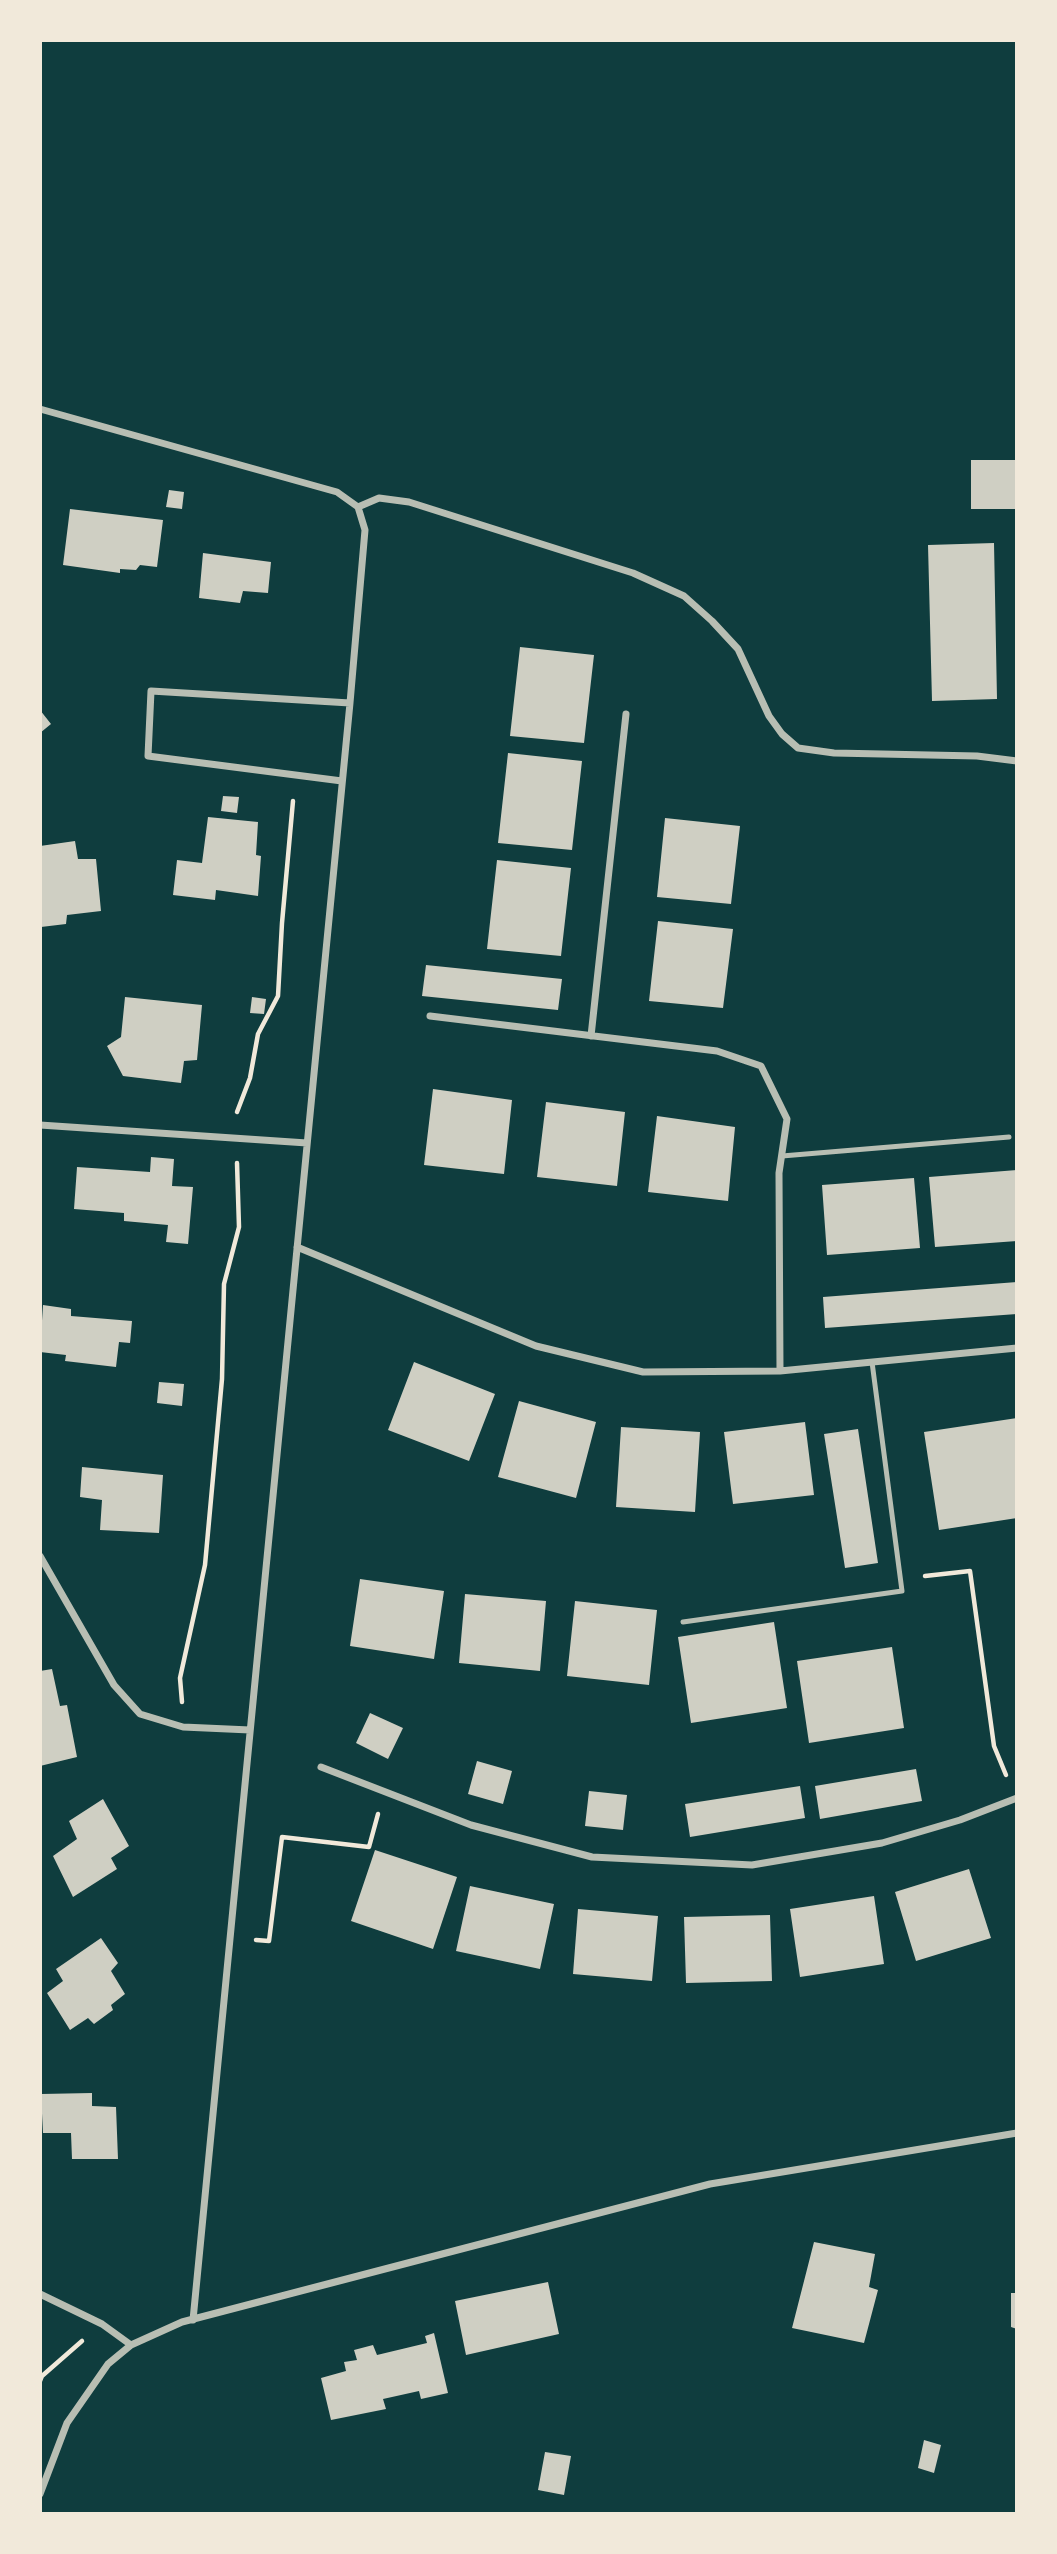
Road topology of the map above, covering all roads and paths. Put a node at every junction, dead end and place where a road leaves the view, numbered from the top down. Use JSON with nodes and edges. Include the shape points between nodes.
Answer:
{"nodes":[{"id":1,"x":40,"y":409,"type":"edge"},
{"id":2,"x":358,"y":507,"type":"junction"},
{"id":3,"x":350,"y":703,"type":"junction"},
{"id":4,"x":626,"y":714,"type":"dead end"},
{"id":5,"x":1017,"y":761,"type":"edge"},
{"id":6,"x":294,"y":775,"type":"junction"},
{"id":7,"x":342,"y":782,"type":"junction"},
{"id":8,"x":430,"y":1016,"type":"dead end"},
{"id":9,"x":591,"y":1036,"type":"junction"},
{"id":10,"x":40,"y":1125,"type":"edge"},
{"id":11,"x":1009,"y":1137,"type":"dead end"},
{"id":12,"x":237,"y":1138,"type":"junction"},
{"id":13,"x":307,"y":1143,"type":"junction"},
{"id":14,"x":782,"y":1156,"type":"junction"},
{"id":15,"x":297,"y":1247,"type":"junction"},
{"id":16,"x":1017,"y":1348,"type":"edge"},
{"id":17,"x":872,"y":1362,"type":"junction"},
{"id":18,"x":780,"y":1371,"type":"junction"},
{"id":19,"x":40,"y":1556,"type":"edge"},
{"id":20,"x":901,"y":1579,"type":"junction"},
{"id":21,"x":683,"y":1622,"type":"dead end"},
{"id":22,"x":183,"y":1727,"type":"junction"},
{"id":23,"x":250,"y":1730,"type":"junction"},
{"id":24,"x":321,"y":1767,"type":"dead end"},
{"id":25,"x":385,"y":1793,"type":"junction"},
{"id":26,"x":1016,"y":1799,"type":"edge"},
{"id":27,"x":230,"y":1938,"type":"junction"},
{"id":28,"x":1017,"y":2133,"type":"edge"},
{"id":29,"x":40,"y":2294,"type":"edge"},
{"id":30,"x":193,"y":2320,"type":"junction"},
{"id":31,"x":102,"y":2324,"type":"junction"},
{"id":32,"x":131,"y":2345,"type":"junction"},
{"id":33,"x":40,"y":2382,"type":"edge"},
{"id":34,"x":40,"y":2494,"type":"edge"}],
"edges":[{"from":1,"to":2,"type":"street","via":[[337,492]]},
{"from":2,"to":3,"type":"street","via":[[365,530]]},
{"from":2,"to":5,"type":"street","via":[[379,498],[409,502],[633,573],[684,596],[738,649],[769,716],[797,748]]},
{"from":3,"to":6,"type":"street","via":[[151,691],[148,756]]},
{"from":3,"to":7,"type":"street"},
{"from":4,"to":9,"type":"street"},
{"from":6,"to":7,"type":"street"},
{"from":6,"to":12,"type":"path","via":[[278,996],[258,1034],[250,1078],[237,1110]]},
{"from":7,"to":13,"type":"street"},
{"from":8,"to":9,"type":"street"},
{"from":9,"to":14,"type":"street","via":[[717,1051],[761,1066],[788,1119]]},
{"from":10,"to":12,"type":"street"},
{"from":11,"to":14,"type":"lane"},
{"from":12,"to":13,"type":"street"},
{"from":12,"to":22,"type":"path","via":[[239,1227],[224,1284],[222,1379],[205,1564],[180,1678]]},
{"from":13,"to":15,"type":"street"},
{"from":14,"to":18,"type":"street"},
{"from":15,"to":18,"type":"street","via":[[536,1346],[643,1372]]},
{"from":15,"to":23,"type":"street"},
{"from":16,"to":17,"type":"street"},
{"from":17,"to":18,"type":"street"},
{"from":17,"to":20,"type":"lane"},
{"from":19,"to":22,"type":"street","via":[[114,1685],[140,1714]]},
{"from":20,"to":21,"type":"lane","via":[[902,1591]]},
{"from":20,"to":26,"type":"path","via":[[970,1571],[994,1746]]},
{"from":22,"to":23,"type":"street"},
{"from":23,"to":27,"type":"street"},
{"from":24,"to":25,"type":"street"},
{"from":25,"to":26,"type":"street","via":[[471,1825],[592,1857],[752,1865],[882,1843]]},
{"from":25,"to":27,"type":"path","via":[[369,1846],[282,1837],[269,1941]]},
{"from":27,"to":30,"type":"street"},
{"from":28,"to":30,"type":"street","via":[[710,2184]]},
{"from":29,"to":31,"type":"street"},
{"from":30,"to":32,"type":"street"},
{"from":31,"to":32,"type":"street"},
{"from":31,"to":33,"type":"path"},
{"from":32,"to":34,"type":"street","via":[[108,2364],[67,2423]]}]}
